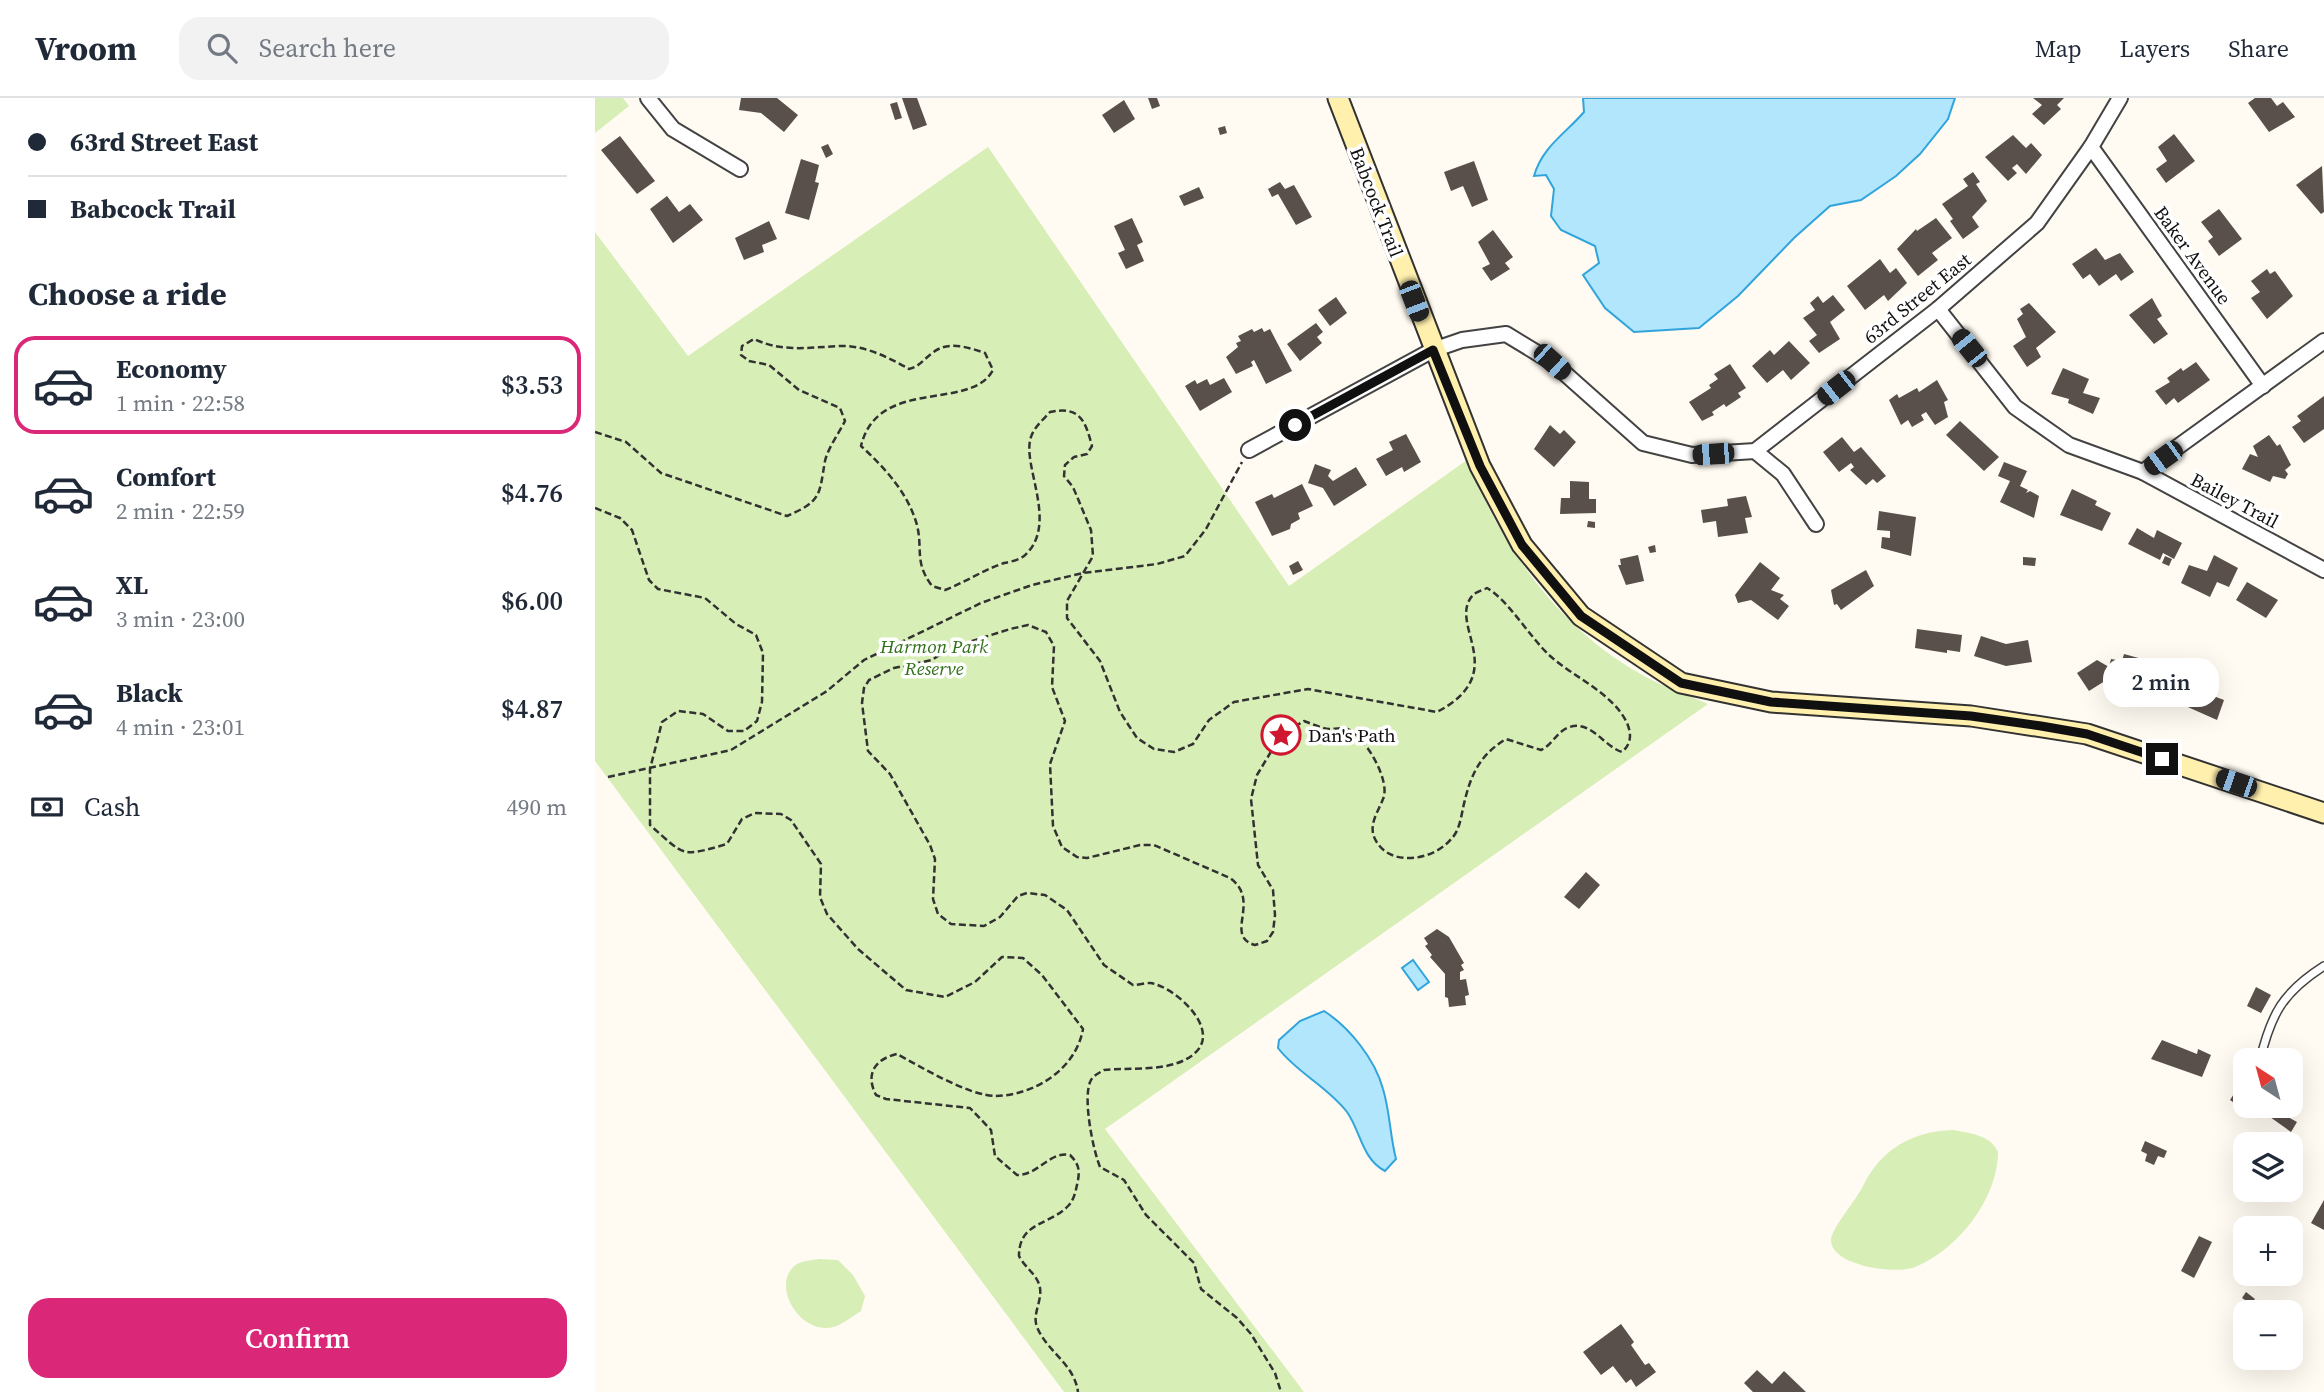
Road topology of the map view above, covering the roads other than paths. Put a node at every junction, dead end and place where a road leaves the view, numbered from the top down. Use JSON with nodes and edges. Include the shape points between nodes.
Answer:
{"nodes":[{"id":1,"x":648,"y":98,"type":"edge"},
{"id":2,"x":1338,"y":98,"type":"edge"},
{"id":3,"x":2120,"y":98,"type":"edge"},
{"id":4,"x":2091,"y":147,"type":"junction"},
{"id":5,"x":740,"y":169,"type":"dead end"},
{"id":6,"x":1938,"y":309,"type":"junction"},
{"id":7,"x":2324,"y":341,"type":"edge"},
{"id":8,"x":1433,"y":350,"type":"junction"},
{"id":9,"x":2263,"y":386,"type":"junction"},
{"id":10,"x":1249,"y":450,"type":"road end"},
{"id":11,"x":1755,"y":451,"type":"junction"},
{"id":12,"x":2143,"y":472,"type":"junction"},
{"id":13,"x":1816,"y":524,"type":"dead end"},
{"id":14,"x":2324,"y":570,"type":"edge"},
{"id":15,"x":2324,"y":813,"type":"edge"},
{"id":16,"x":2324,"y":966,"type":"edge"},
{"id":17,"x":2263,"y":1048,"type":"edge"}],
"edges":[{"from":1,"to":5,"type":"street","via":[[673,129]]},
{"from":2,"to":8,"type":"street","name":"Babcock Trail"},
{"from":3,"to":4,"type":"street","name":"63rd Street East"},
{"from":4,"to":6,"type":"street","name":"63rd Street East","via":[[2037,223]]},
{"from":4,"to":9,"type":"street","name":"Baker Avenue"},
{"from":6,"to":11,"type":"street","name":"63rd Street East"},
{"from":6,"to":12,"type":"street","name":"Bailey Trail","via":[[2015,407],[2069,446]]},
{"from":7,"to":9,"type":"street"},
{"from":8,"to":10,"type":"street"},
{"from":8,"to":11,"type":"street","via":[[1462,340],[1506,334],[1552,362],[1643,443],[1692,455]]},
{"from":8,"to":15,"type":"street","name":"Babcock Trail","via":[[1480,466],[1522,545],[1581,616],[1681,683],[1771,702],[1971,716],[2087,734]]},
{"from":9,"to":12,"type":"street"},
{"from":11,"to":13,"type":"street","via":[[1783,474]]},
{"from":12,"to":14,"type":"street","name":"Bailey Trail"},
{"from":16,"to":17,"type":"lane","via":[[2299,982],[2280,1004]]}]}
